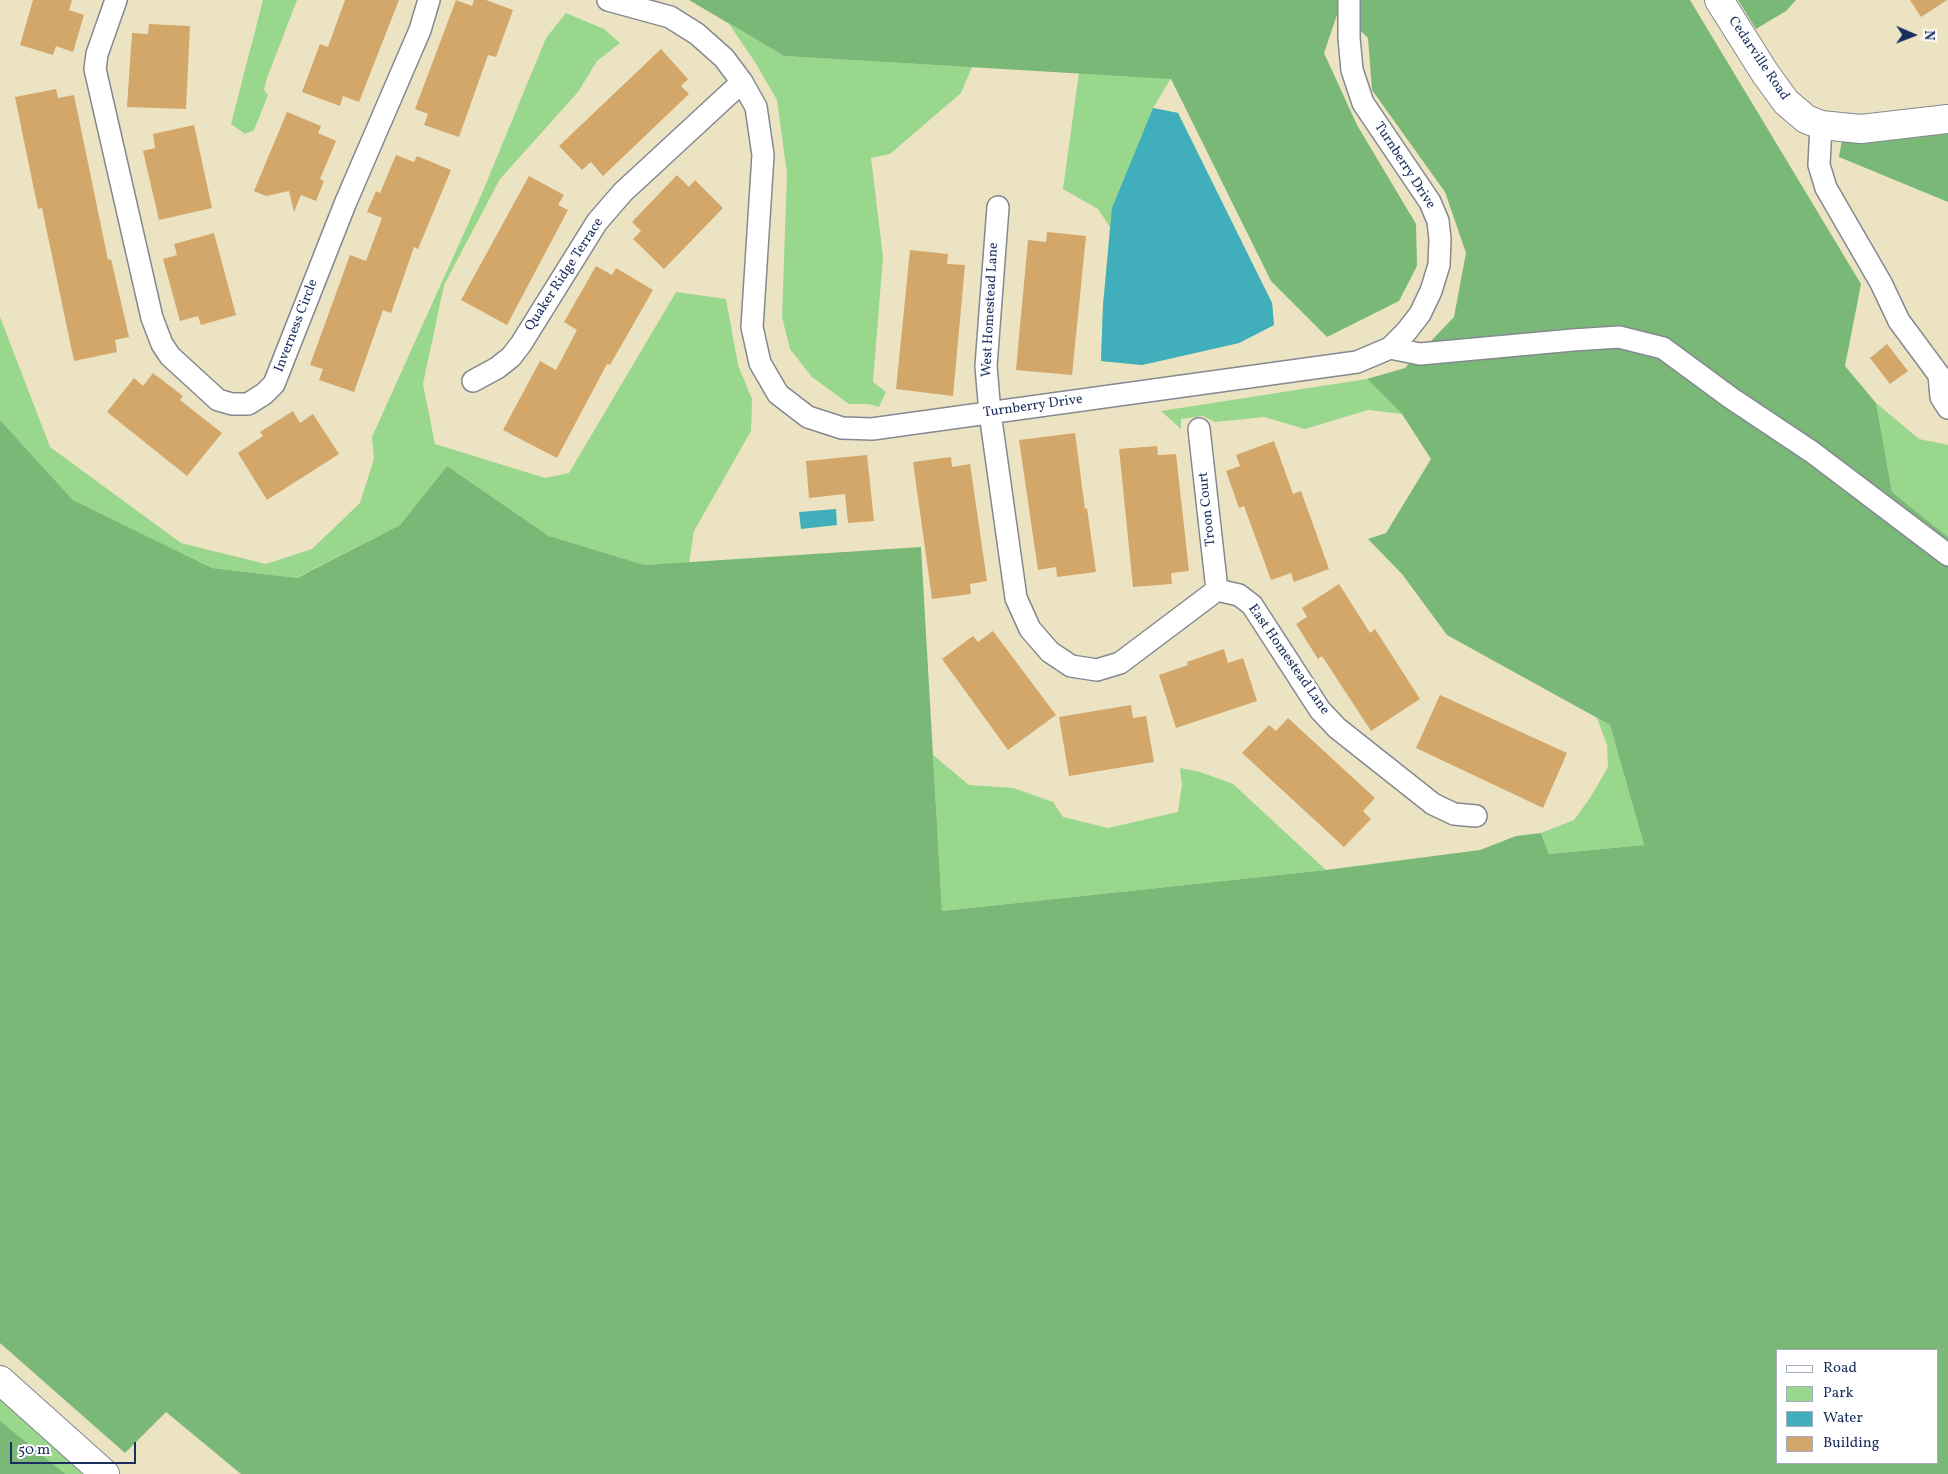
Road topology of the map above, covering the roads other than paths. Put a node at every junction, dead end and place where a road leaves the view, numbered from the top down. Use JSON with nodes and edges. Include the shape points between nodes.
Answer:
{"nodes":[{"id":1,"x":116,"y":0,"type":"edge"},
{"id":2,"x":429,"y":0,"type":"edge"},
{"id":3,"x":608,"y":0,"type":"edge"},
{"id":4,"x":1349,"y":0,"type":"edge"},
{"id":5,"x":1719,"y":0,"type":"edge"},
{"id":6,"x":742,"y":82,"type":"junction"},
{"id":7,"x":1948,"y":119,"type":"edge"},
{"id":8,"x":1821,"y":125,"type":"junction"},
{"id":9,"x":998,"y":207,"type":"dead end"},
{"id":10,"x":1390,"y":348,"type":"junction"},
{"id":11,"x":1944,"y":379,"type":"edge"},
{"id":12,"x":473,"y":380,"type":"dead end"},
{"id":13,"x":1948,"y":408,"type":"edge"},
{"id":14,"x":990,"y":413,"type":"junction"},
{"id":15,"x":1199,"y":429,"type":"dead end"},
{"id":16,"x":1948,"y":555,"type":"edge"},
{"id":17,"x":1217,"y":590,"type":"junction"},
{"id":18,"x":1476,"y":816,"type":"dead end"},
{"id":19,"x":0,"y":1380,"type":"edge"},
{"id":20,"x":105,"y":1474,"type":"edge"}],
"edges":[{"from":1,"to":2,"type":"street","name":"Inverness Circle","via":[[95,69],[152,318],[170,356],[218,400],[232,404],[248,404],[274,384],[345,204],[420,30]]},
{"from":3,"to":6,"type":"street","name":"Turnberry Drive","via":[[670,17],[697,34],[724,58]]},
{"from":4,"to":10,"type":"street","name":"Turnberry Drive","via":[[1352,70],[1363,103],[1430,202],[1438,221],[1439,265],[1431,291],[1420,314]]},
{"from":5,"to":8,"type":"main road","name":"Cedarville Road","via":[[1786,102],[1806,119]]},
{"from":6,"to":12,"type":"street","name":"Quaker Ridge Terrace","via":[[623,192],[597,222],[521,344],[497,368]]},
{"from":6,"to":14,"type":"street","name":"Turnberry Drive","via":[[756,107],[763,155],[752,327],[760,363],[778,394],[808,417],[842,428],[872,429]]},
{"from":7,"to":8,"type":"main road","name":"Cedarville Road","via":[[1861,129]]},
{"from":8,"to":11,"type":"street","via":[[1819,165],[1826,188],[1881,283],[1899,321]]},
{"from":9,"to":14,"type":"street","name":"West Homestead Lane","via":[[986,348]]},
{"from":10,"to":14,"type":"street","name":"Turnberry Drive","via":[[1357,362]]},
{"from":10,"to":16,"type":"street","via":[[1420,354],[1619,338],[1663,348],[1812,452]]},
{"from":11,"to":13,"type":"street","via":[[1941,397]]},
{"from":14,"to":17,"type":"street","via":[[1016,598],[1030,629],[1050,652],[1071,666],[1097,670],[1120,663]]},
{"from":15,"to":17,"type":"street","name":"Troon Court"},
{"from":17,"to":18,"type":"street","name":"East Homestead Lane","via":[[1239,595],[1252,604],[1320,710],[1337,728],[1433,804],[1454,814]]},
{"from":19,"to":20,"type":"main road"}]}
